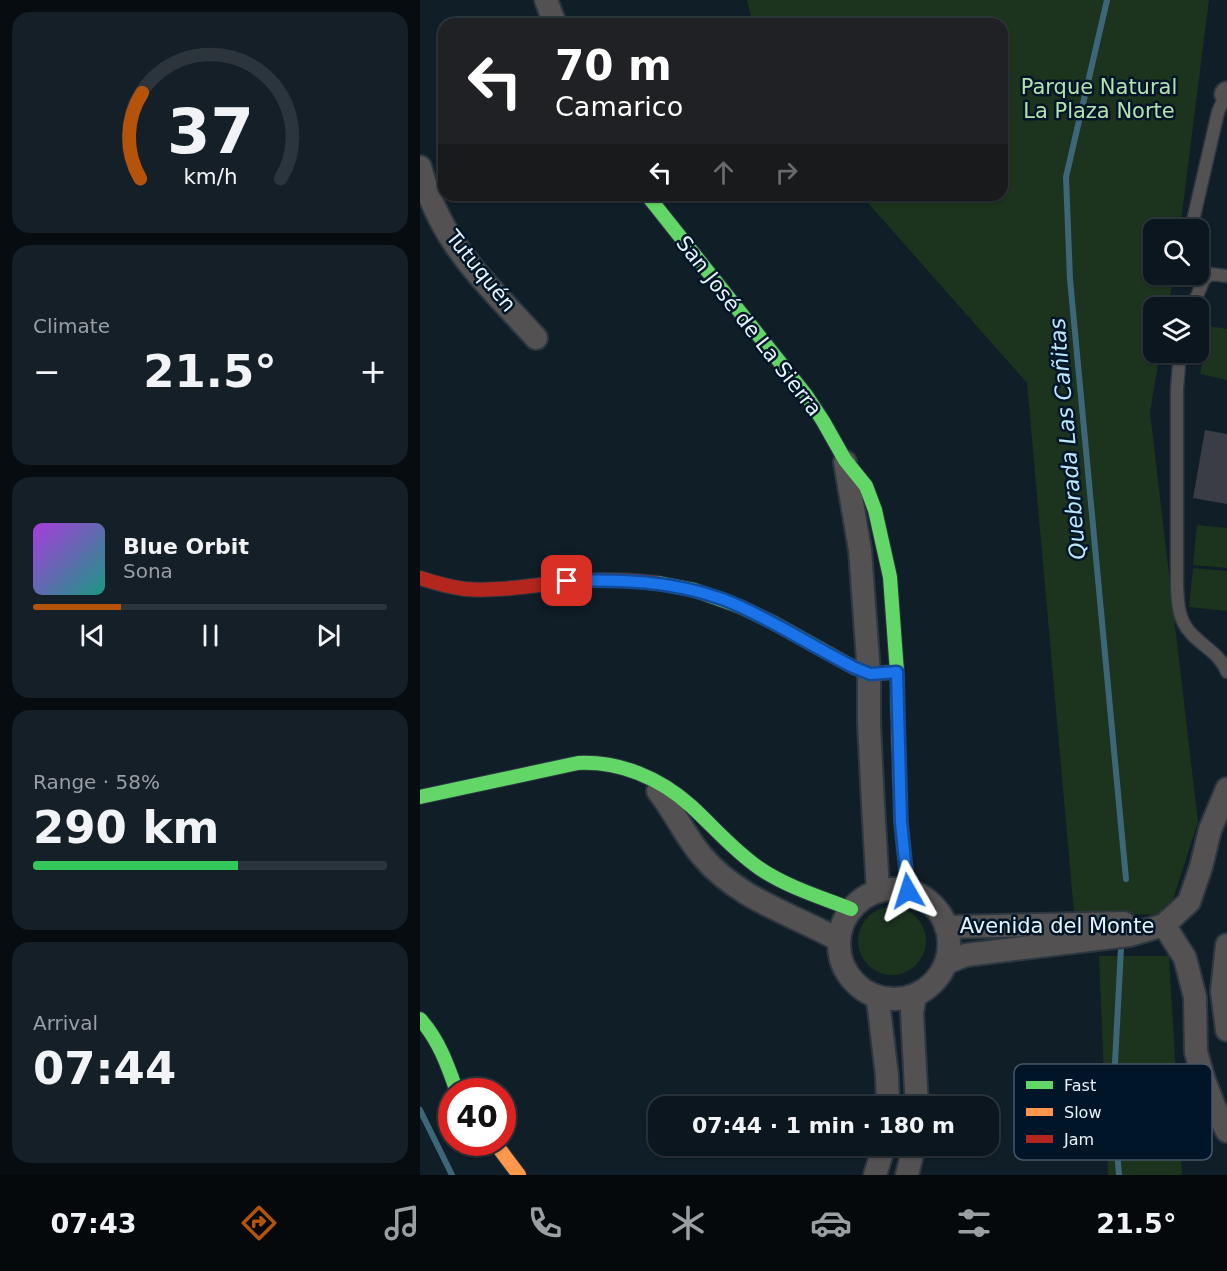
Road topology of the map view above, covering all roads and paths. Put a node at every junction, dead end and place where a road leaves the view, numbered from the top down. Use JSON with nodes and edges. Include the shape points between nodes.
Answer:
{"nodes":[{"id":1,"x":546,"y":0,"type":"edge"},
{"id":2,"x":553,"y":18,"type":"edge"},
{"id":3,"x":1226,"y":93,"type":"edge"},
{"id":4,"x":420,"y":167,"type":"edge"},
{"id":5,"x":651,"y":201,"type":"edge"},
{"id":6,"x":1193,"y":219,"type":"edge"},
{"id":7,"x":1227,"y":276,"type":"edge"},
{"id":8,"x":1197,"y":297,"type":"edge"},
{"id":9,"x":536,"y":338,"type":"dead end"},
{"id":10,"x":1179,"y":363,"type":"edge"},
{"id":11,"x":844,"y":460,"type":"junction"},
{"id":12,"x":420,"y":578,"type":"edge"},
{"id":13,"x":897,"y":672,"type":"junction"},
{"id":14,"x":1227,"y":672,"type":"edge"},
{"id":15,"x":870,"y":674,"type":"junction"},
{"id":16,"x":645,"y":776,"type":"junction"},
{"id":17,"x":1227,"y":789,"type":"edge"},
{"id":18,"x":420,"y":797,"type":"edge"},
{"id":19,"x":878,"y":891,"type":"junction"},
{"id":20,"x":908,"y":891,"type":"junction"},
{"id":21,"x":851,"y":909,"type":"junction"},
{"id":22,"x":1164,"y":925,"type":"junction"},
{"id":23,"x":946,"y":927,"type":"junction"},
{"id":24,"x":839,"y":940,"type":"junction"},
{"id":25,"x":1227,"y":945,"type":"edge"},
{"id":26,"x":946,"y":963,"type":"junction"},
{"id":27,"x":1222,"y":991,"type":"junction"},
{"id":28,"x":915,"y":995,"type":"junction"},
{"id":29,"x":877,"y":996,"type":"junction"},
{"id":30,"x":420,"y":1019,"type":"edge"},
{"id":31,"x":1227,"y":1030,"type":"edge"},
{"id":32,"x":1196,"y":1052,"type":"junction"},
{"id":33,"x":1200,"y":1064,"type":"edge"},
{"id":34,"x":452,"y":1078,"type":"edge"},
{"id":35,"x":887,"y":1096,"type":"edge"},
{"id":36,"x":917,"y":1096,"type":"edge"},
{"id":37,"x":1212,"y":1101,"type":"edge"},
{"id":38,"x":1227,"y":1131,"type":"edge"},
{"id":39,"x":505,"y":1156,"type":"edge"},
{"id":40,"x":881,"y":1156,"type":"edge"},
{"id":41,"x":912,"y":1156,"type":"edge"},
{"id":42,"x":519,"y":1175,"type":"edge"},
{"id":43,"x":874,"y":1175,"type":"edge"},
{"id":44,"x":907,"y":1175,"type":"edge"}],
"edges":[{"from":1,"to":2,"type":"street"},
{"from":3,"to":6,"type":"lane"},
{"from":4,"to":9,"type":"street","name":"Tutuquén","via":[[432,204],[450,237]]},
{"from":5,"to":11,"type":"street","name":"San José de La Sierra","via":[[806,395]]},
{"from":7,"to":8,"type":"lane","via":[[1211,274],[1204,279]]},
{"from":10,"to":14,"type":"lane","via":[[1179,611],[1189,632],[1211,650]]},
{"from":11,"to":13,"type":"street","name":"San José de La Sierra","via":[[866,486],[875,510],[890,577]]},
{"from":11,"to":15,"type":"street","name":"San José de La Sierra","via":[[860,550]]},
{"from":12,"to":15,"type":"street","via":[[448,588],[484,591],[599,580],[684,588],[744,608]]},
{"from":13,"to":15,"type":"street"},
{"from":13,"to":20,"type":"street","name":"San José de La Sierra","via":[[901,822]]},
{"from":15,"to":19,"type":"street","name":"San José de La Sierra"},
{"from":16,"to":18,"type":"street","via":[[632,769],[590,762]]},
{"from":16,"to":21,"type":"street","via":[[680,797],[744,858],[762,870]]},
{"from":16,"to":24,"type":"street","via":[[702,856],[728,880],[759,901]]},
{"from":17,"to":22,"type":"street","via":[[1209,830],[1189,902]]},
{"from":19,"to":20,"type":"street"},
{"from":19,"to":21,"type":"street"},
{"from":20,"to":23,"type":"street","via":[[932,904]]},
{"from":21,"to":24,"type":"street"},
{"from":22,"to":23,"type":"street","name":"Avenida del Monte"},
{"from":22,"to":26,"type":"street","name":"Avenida del Monte","via":[[1130,935],[966,956]]},
{"from":22,"to":32,"type":"street","via":[[1185,958],[1195,997]]},
{"from":23,"to":26,"type":"street"},
{"from":24,"to":29,"type":"street","via":[[846,970],[859,986]]},
{"from":25,"to":27,"type":"street"},
{"from":26,"to":28,"type":"street","via":[[934,982]]},
{"from":27,"to":31,"type":"street"},
{"from":27,"to":32,"type":"street"},
{"from":28,"to":29,"type":"street","via":[[896,999]]},
{"from":28,"to":36,"type":"street","via":[[912,1013]]},
{"from":29,"to":35,"type":"street"},
{"from":30,"to":34,"type":"street","via":[[434,1036]]},
{"from":32,"to":33,"type":"street"},
{"from":37,"to":38,"type":"street"},
{"from":39,"to":42,"type":"street"},
{"from":40,"to":43,"type":"street"},
{"from":41,"to":44,"type":"street"}]}
